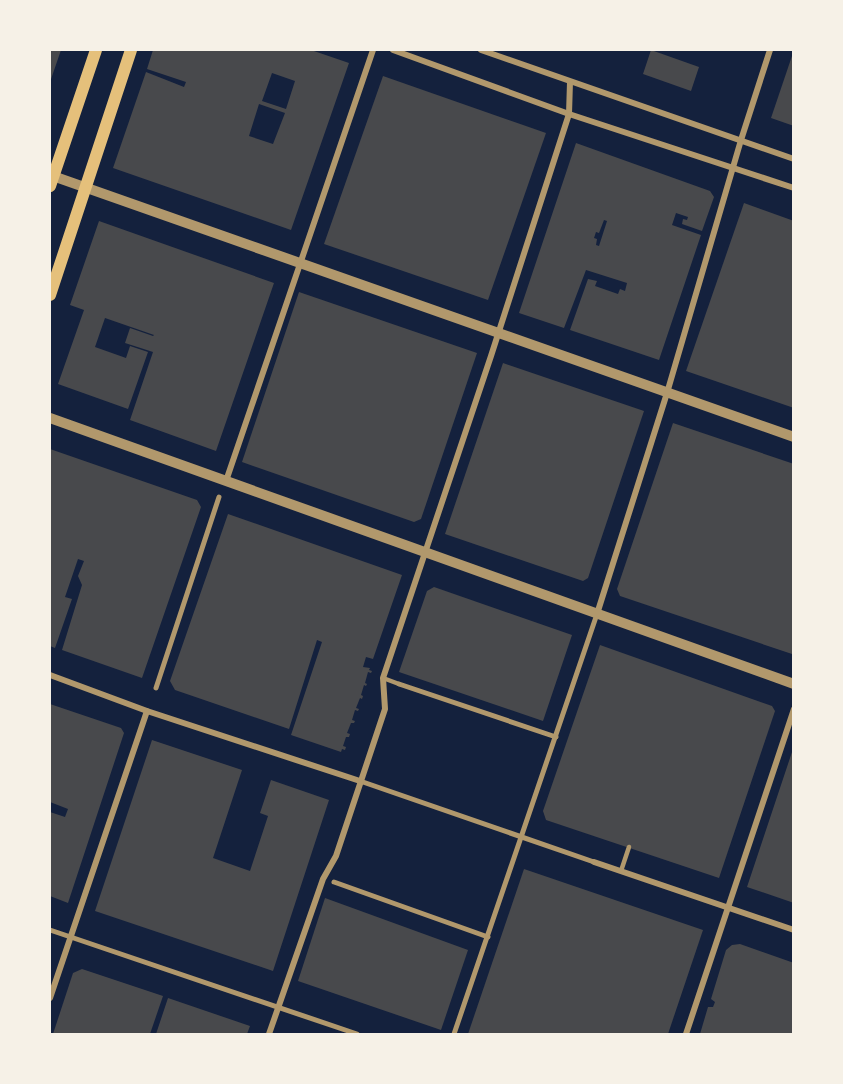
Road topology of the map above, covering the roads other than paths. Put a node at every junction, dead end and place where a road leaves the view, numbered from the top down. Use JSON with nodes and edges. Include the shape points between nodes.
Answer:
{"nodes":[{"id":1,"x":96,"y":50,"type":"edge"},
{"id":2,"x":131,"y":50,"type":"edge"},
{"id":3,"x":373,"y":50,"type":"edge"},
{"id":4,"x":393,"y":50,"type":"edge"},
{"id":5,"x":481,"y":50,"type":"edge"},
{"id":6,"x":770,"y":50,"type":"edge"},
{"id":7,"x":570,"y":82,"type":"junction"},
{"id":8,"x":569,"y":114,"type":"junction"},
{"id":9,"x":741,"y":140,"type":"junction"},
{"id":10,"x":794,"y":159,"type":"edge"},
{"id":11,"x":733,"y":167,"type":"junction"},
{"id":12,"x":51,"y":179,"type":"edge"},
{"id":13,"x":85,"y":188,"type":"junction"},
{"id":14,"x":794,"y":189,"type":"edge"},
{"id":15,"x":300,"y":264,"type":"junction"},
{"id":16,"x":50,"y":295,"type":"edge"},
{"id":17,"x":498,"y":333,"type":"junction"},
{"id":18,"x":667,"y":393,"type":"junction"},
{"id":19,"x":50,"y":418,"type":"edge"},
{"id":20,"x":794,"y":437,"type":"edge"},
{"id":21,"x":226,"y":481,"type":"junction"},
{"id":22,"x":219,"y":497,"type":"dead end"},
{"id":23,"x":424,"y":552,"type":"junction"},
{"id":24,"x":597,"y":614,"type":"junction"},
{"id":25,"x":50,"y":675,"type":"edge"},
{"id":26,"x":383,"y":678,"type":"junction"},
{"id":27,"x":399,"y":684,"type":"joint"},
{"id":28,"x":794,"y":684,"type":"edge"},
{"id":29,"x":156,"y":688,"type":"dead end"},
{"id":30,"x":794,"y":709,"type":"edge"},
{"id":31,"x":147,"y":711,"type":"junction"},
{"id":32,"x":556,"y":737,"type":"junction"},
{"id":33,"x":360,"y":781,"type":"junction"},
{"id":34,"x":523,"y":836,"type":"junction"},
{"id":35,"x":629,"y":848,"type":"dead end"},
{"id":36,"x":594,"y":862,"type":"joint"},
{"id":37,"x":621,"y":871,"type":"junction"},
{"id":38,"x":322,"y":879,"type":"junction"},
{"id":39,"x":334,"y":882,"type":"joint"},
{"id":40,"x":728,"y":907,"type":"junction"},
{"id":41,"x":50,"y":930,"type":"edge"},
{"id":42,"x":794,"y":930,"type":"edge"},
{"id":43,"x":70,"y":937,"type":"junction"},
{"id":44,"x":488,"y":937,"type":"junction"},
{"id":45,"x":50,"y":998,"type":"edge"},
{"id":46,"x":278,"y":1008,"type":"junction"},
{"id":47,"x":269,"y":1035,"type":"edge"},
{"id":48,"x":357,"y":1035,"type":"edge"},
{"id":49,"x":454,"y":1035,"type":"edge"},
{"id":50,"x":686,"y":1035,"type":"edge"}],
"edges":[{"from":1,"to":12,"type":"main road"},
{"from":2,"to":13,"type":"main road"},
{"from":3,"to":15,"type":"street"},
{"from":4,"to":8,"type":"street"},
{"from":5,"to":7,"type":"street"},
{"from":6,"to":9,"type":"street"},
{"from":7,"to":8,"type":"street"},
{"from":7,"to":9,"type":"street"},
{"from":8,"to":11,"type":"street"},
{"from":8,"to":17,"type":"street"},
{"from":9,"to":10,"type":"street"},
{"from":9,"to":11,"type":"street"},
{"from":11,"to":14,"type":"street"},
{"from":11,"to":18,"type":"street"},
{"from":12,"to":13,"type":"street"},
{"from":13,"to":15,"type":"street"},
{"from":13,"to":16,"type":"main road"},
{"from":15,"to":17,"type":"street"},
{"from":15,"to":21,"type":"street"},
{"from":17,"to":18,"type":"street"},
{"from":17,"to":23,"type":"street"},
{"from":18,"to":20,"type":"street"},
{"from":18,"to":24,"type":"street"},
{"from":19,"to":21,"type":"street"},
{"from":21,"to":23,"type":"street"},
{"from":22,"to":29,"type":"street"},
{"from":23,"to":24,"type":"street"},
{"from":23,"to":26,"type":"street"},
{"from":24,"to":28,"type":"street"},
{"from":24,"to":32,"type":"street"},
{"from":25,"to":31,"type":"street"},
{"from":26,"to":27,"type":"lane"},
{"from":26,"to":33,"type":"street","via":[[386,709]]},
{"from":27,"to":32,"type":"street"},
{"from":30,"to":40,"type":"street"},
{"from":31,"to":33,"type":"street"},
{"from":31,"to":43,"type":"street"},
{"from":32,"to":34,"type":"street"},
{"from":33,"to":34,"type":"street"},
{"from":33,"to":38,"type":"street","via":[[336,856]]},
{"from":34,"to":36,"type":"street"},
{"from":34,"to":44,"type":"street"},
{"from":35,"to":37,"type":"lane"},
{"from":36,"to":37,"type":"street"},
{"from":37,"to":40,"type":"street"},
{"from":38,"to":39,"type":"lane"},
{"from":38,"to":46,"type":"street"},
{"from":39,"to":44,"type":"street"},
{"from":40,"to":42,"type":"street"},
{"from":40,"to":50,"type":"street"},
{"from":41,"to":43,"type":"street"},
{"from":43,"to":45,"type":"street"},
{"from":43,"to":46,"type":"street"},
{"from":44,"to":49,"type":"street"},
{"from":46,"to":47,"type":"street"},
{"from":46,"to":48,"type":"street"}]}
